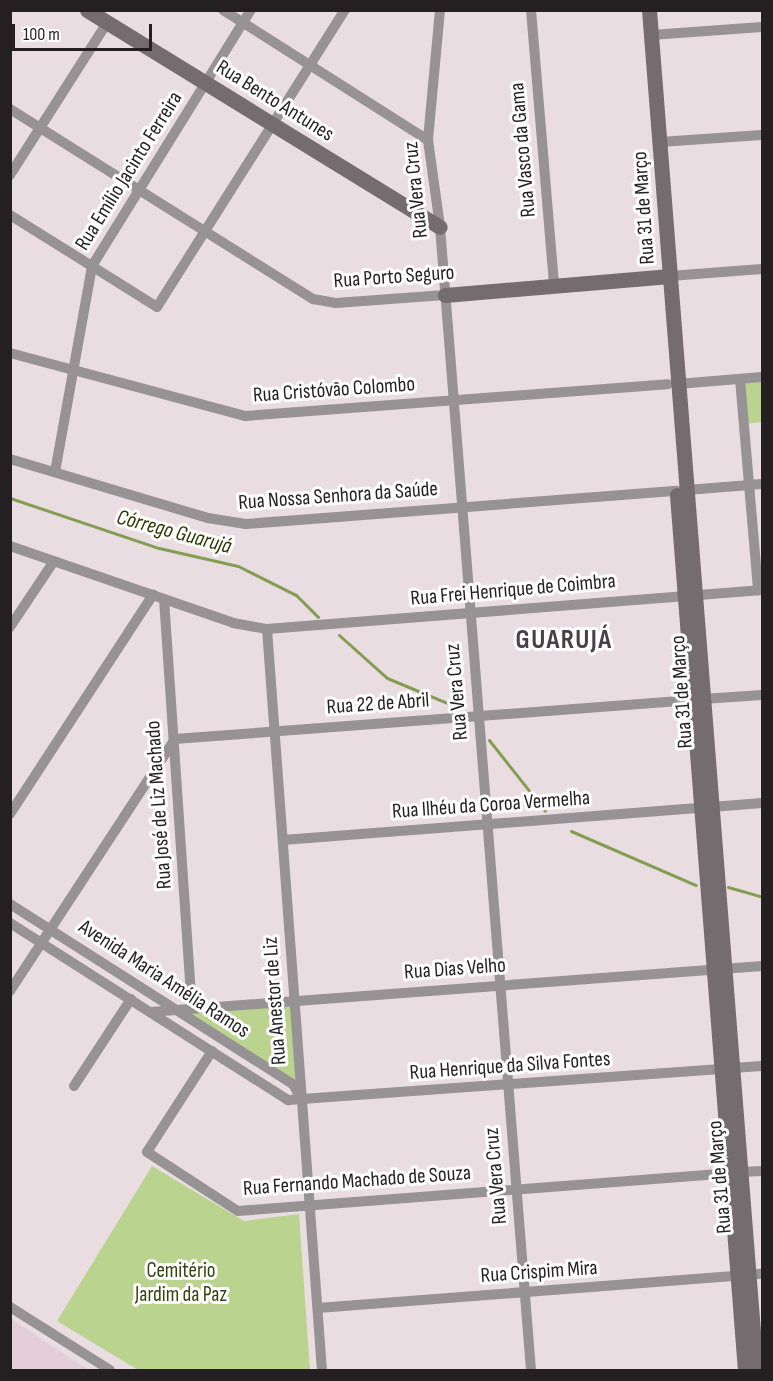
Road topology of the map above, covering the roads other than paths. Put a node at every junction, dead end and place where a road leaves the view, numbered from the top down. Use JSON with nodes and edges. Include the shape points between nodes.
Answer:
{"nodes":[{"id":1,"x":87,"y":10,"type":"edge"},
{"id":2,"x":223,"y":10,"type":"edge"},
{"id":3,"x":252,"y":10,"type":"edge"},
{"id":4,"x":345,"y":10,"type":"edge"},
{"id":5,"x":440,"y":10,"type":"edge"},
{"id":6,"x":531,"y":10,"type":"edge"},
{"id":7,"x":639,"y":10,"type":"edge"},
{"id":8,"x":649,"y":10,"type":"edge"},
{"id":9,"x":108,"y":23,"type":"junction"},
{"id":10,"x":243,"y":23,"type":"junction"},
{"id":11,"x":762,"y":27,"type":"edge"},
{"id":12,"x":651,"y":36,"type":"junction"},
{"id":13,"x":310,"y":66,"type":"junction"},
{"id":14,"x":206,"y":84,"type":"junction"},
{"id":15,"x":10,"y":109,"type":"edge"},
{"id":16,"x":273,"y":125,"type":"junction"},
{"id":17,"x":40,"y":128,"type":"junction"},
{"id":18,"x":762,"y":135,"type":"edge"},
{"id":19,"x":428,"y":140,"type":"junction"},
{"id":20,"x":660,"y":142,"type":"junction"},
{"id":21,"x":10,"y":175,"type":"edge"},
{"id":22,"x":139,"y":190,"type":"junction"},
{"id":23,"x":10,"y":215,"type":"edge"},
{"id":24,"x":440,"y":227,"type":"junction"},
{"id":25,"x":205,"y":232,"type":"junction"},
{"id":26,"x":92,"y":266,"type":"junction"},
{"id":27,"x":762,"y":269,"type":"edge"},
{"id":28,"x":665,"y":277,"type":"junction"},
{"id":29,"x":554,"y":286,"type":"junction"},
{"id":30,"x":445,"y":295,"type":"junction"},
{"id":31,"x":10,"y":353,"type":"edge"},
{"id":32,"x":74,"y":371,"type":"junction"},
{"id":33,"x":762,"y":377,"type":"edge"},
{"id":34,"x":740,"y":379,"type":"junction"},
{"id":35,"x":673,"y":384,"type":"junction"},
{"id":36,"x":454,"y":401,"type":"junction"},
{"id":37,"x":10,"y":459,"type":"edge"},
{"id":38,"x":55,"y":472,"type":"junction"},
{"id":39,"x":762,"y":484,"type":"edge"},
{"id":40,"x":749,"y":485,"type":"junction"},
{"id":41,"x":682,"y":491,"type":"junction"},
{"id":42,"x":462,"y":508,"type":"junction"},
{"id":43,"x":10,"y":546,"type":"edge"},
{"id":44,"x":54,"y":561,"type":"junction"},
{"id":45,"x":760,"y":590,"type":"edge"},
{"id":46,"x":690,"y":595,"type":"junction"},
{"id":47,"x":159,"y":597,"type":"junction"},
{"id":48,"x":471,"y":612,"type":"junction"},
{"id":49,"x":10,"y":627,"type":"edge"},
{"id":50,"x":267,"y":629,"type":"junction"},
{"id":51,"x":762,"y":695,"type":"edge"},
{"id":52,"x":698,"y":700,"type":"junction"},
{"id":53,"x":479,"y":716,"type":"junction"},
{"id":54,"x":275,"y":732,"type":"junction"},
{"id":55,"x":175,"y":739,"type":"junction"},
{"id":56,"x":762,"y":803,"type":"edge"},
{"id":57,"x":706,"y":807,"type":"junction"},
{"id":58,"x":10,"y":813,"type":"edge"},
{"id":59,"x":488,"y":825,"type":"junction"},
{"id":60,"x":283,"y":840,"type":"junction"},
{"id":61,"x":10,"y":904,"type":"edge"},
{"id":62,"x":10,"y":922,"type":"edge"},
{"id":63,"x":51,"y":930,"type":"junction"},
{"id":64,"x":42,"y":943,"type":"junction"},
{"id":65,"x":762,"y":966,"type":"edge"},
{"id":66,"x":719,"y":969,"type":"junction"},
{"id":67,"x":500,"y":986,"type":"junction"},
{"id":68,"x":10,"y":991,"type":"edge"},
{"id":69,"x":131,"y":999,"type":"junction"},
{"id":70,"x":295,"y":1001,"type":"junction"},
{"id":71,"x":192,"y":1008,"type":"junction"},
{"id":72,"x":176,"y":1010,"type":"junction"},
{"id":73,"x":150,"y":1012,"type":"junction"},
{"id":74,"x":212,"y":1051,"type":"junction"},
{"id":75,"x":762,"y":1066,"type":"edge"},
{"id":76,"x":727,"y":1069,"type":"junction"},
{"id":77,"x":74,"y":1086,"type":"dead end"},
{"id":78,"x":508,"y":1086,"type":"junction"},
{"id":79,"x":302,"y":1102,"type":"junction"},
{"id":80,"x":762,"y":1171,"type":"edge"},
{"id":81,"x":735,"y":1173,"type":"junction"},
{"id":82,"x":516,"y":1190,"type":"junction"},
{"id":83,"x":310,"y":1206,"type":"junction"},
{"id":84,"x":750,"y":1275,"type":"edge"},
{"id":85,"x":525,"y":1292,"type":"junction"},
{"id":86,"x":10,"y":1307,"type":"edge"},
{"id":87,"x":318,"y":1308,"type":"junction"},
{"id":88,"x":110,"y":1371,"type":"edge"},
{"id":89,"x":322,"y":1371,"type":"edge"},
{"id":90,"x":531,"y":1371,"type":"edge"},
{"id":91,"x":745,"y":1371,"type":"edge"},
{"id":92,"x":756,"y":1371,"type":"edge"}],
"edges":[{"from":1,"to":9,"type":"main road","name":"Rua Bento Antunes"},
{"from":2,"to":10,"type":"street"},
{"from":3,"to":10,"type":"street","name":"Rua Emílio Jacinto Ferreira"},
{"from":4,"to":13,"type":"street"},
{"from":5,"to":19,"type":"street","name":"Rua Vera Cruz"},
{"from":6,"to":29,"type":"street","name":"Rua Vasco da Gama"},
{"from":7,"to":28,"type":"main road","name":"Rua 31 de Março"},
{"from":8,"to":12,"type":"main road","name":"Rua 31 de Março"},
{"from":9,"to":14,"type":"main road","name":"Rua Bento Antunes"},
{"from":9,"to":17,"type":"street"},
{"from":10,"to":13,"type":"street"},
{"from":10,"to":14,"type":"street","name":"Rua Emílio Jacinto Ferreira"},
{"from":11,"to":12,"type":"street"},
{"from":12,"to":20,"type":"main road","name":"Rua 31 de Março"},
{"from":13,"to":16,"type":"street"},
{"from":13,"to":19,"type":"street"},
{"from":14,"to":16,"type":"main road","name":"Rua Bento Antunes"},
{"from":14,"to":22,"type":"street","name":"Rua Emílio Jacinto Ferreira"},
{"from":15,"to":17,"type":"street","name":"Rua Porto Seguro"},
{"from":16,"to":24,"type":"main road","name":"Rua Bento Antunes"},
{"from":16,"to":25,"type":"street"},
{"from":17,"to":21,"type":"street"},
{"from":17,"to":22,"type":"street","name":"Rua Porto Seguro"},
{"from":18,"to":20,"type":"street"},
{"from":19,"to":24,"type":"street","name":"Rua Vera Cruz"},
{"from":20,"to":28,"type":"main road","name":"Rua 31 de Março"},
{"from":22,"to":25,"type":"street","name":"Rua Porto Seguro"},
{"from":22,"to":26,"type":"street","name":"Rua Emílio Jacinto Ferreira"},
{"from":23,"to":26,"type":"street"},
{"from":24,"to":30,"type":"street","name":"Rua Vera Cruz"},
{"from":25,"to":26,"type":"street","via":[[157,307]]},
{"from":25,"to":30,"type":"street","name":"Rua Porto Seguro","via":[[324,302]]},
{"from":26,"to":32,"type":"street","name":"Rua Emílio Jacinto Ferreira"},
{"from":27,"to":28,"type":"street","name":"Rua Porto Seguro"},
{"from":28,"to":29,"type":"main road","name":"Rua Porto Seguro"},
{"from":28,"to":35,"type":"main road","name":"Rua 31 de Março"},
{"from":29,"to":30,"type":"main road","name":"Rua Porto Seguro"},
{"from":30,"to":36,"type":"street","name":"Rua Vera Cruz"},
{"from":31,"to":32,"type":"street","name":"Rua Cristóvão Colombo"},
{"from":32,"to":36,"type":"street","name":"Rua Cristóvão Colombo","via":[[245,416]]},
{"from":32,"to":38,"type":"street","name":"Rua Emílio Jacinto Ferreira"},
{"from":33,"to":34,"type":"street","name":"Rua Cristóvão Colombo"},
{"from":34,"to":35,"type":"street","name":"Rua Cristóvão Colombo"},
{"from":34,"to":40,"type":"street"},
{"from":35,"to":36,"type":"street","name":"Rua Cristóvão Colombo"},
{"from":35,"to":41,"type":"main road","name":"Rua 31 de Março"},
{"from":36,"to":42,"type":"street","name":"Rua Vera Cruz"},
{"from":37,"to":38,"type":"street","name":"Rua Nossa Senhora da Saúde"},
{"from":38,"to":42,"type":"street","name":"Rua Nossa Senhora da Saúde","via":[[227,522]]},
{"from":39,"to":40,"type":"street","name":"Rua Nossa Senhora da Saúde"},
{"from":40,"to":41,"type":"street","name":"Rua Nossa Senhora da Saúde"},
{"from":40,"to":45,"type":"street"},
{"from":41,"to":42,"type":"street","name":"Rua Nossa Senhora da Saúde"},
{"from":41,"to":46,"type":"main road","name":"Rua 31 de Março"},
{"from":42,"to":48,"type":"street","name":"Rua Vera Cruz"},
{"from":43,"to":44,"type":"street"},
{"from":44,"to":47,"type":"street"},
{"from":44,"to":49,"type":"street"},
{"from":45,"to":46,"type":"street","name":"Rua Frei Henrique de Coimbra"},
{"from":46,"to":48,"type":"street","name":"Rua Frei Henrique de Coimbra"},
{"from":46,"to":52,"type":"main road","name":"Rua 31 de Março"},
{"from":47,"to":50,"type":"street"},
{"from":47,"to":55,"type":"street","name":"Rua José de Liz Machado"},
{"from":47,"to":58,"type":"street"},
{"from":48,"to":50,"type":"street","name":"Rua Frei Henrique de Coimbra"},
{"from":48,"to":53,"type":"street","name":"Rua Vera Cruz"},
{"from":50,"to":54,"type":"street","name":"Rua Anestor de Liz"},
{"from":51,"to":52,"type":"street","name":"Rua 22 de Abril"},
{"from":52,"to":53,"type":"street","name":"Rua 22 de Abril"},
{"from":52,"to":57,"type":"main road","name":"Rua 31 de Março"},
{"from":53,"to":54,"type":"street","name":"Rua 22 de Abril"},
{"from":53,"to":59,"type":"street","name":"Rua Vera Cruz"},
{"from":54,"to":55,"type":"street","name":"Rua 22 de Abril"},
{"from":54,"to":60,"type":"street","name":"Rua Anestor de Liz"},
{"from":55,"to":63,"type":"street"},
{"from":55,"to":71,"type":"street","name":"Rua José de Liz Machado"},
{"from":56,"to":57,"type":"street","name":"Rua Ilhéu da Coroa Vermelha"},
{"from":57,"to":59,"type":"street","name":"Rua Ilhéu da Coroa Vermelha"},
{"from":57,"to":66,"type":"main road","name":"Rua 31 de Março"},
{"from":59,"to":60,"type":"street","name":"Rua Ilhéu da Coroa Vermelha"},
{"from":59,"to":67,"type":"street","name":"Rua Vera Cruz"},
{"from":60,"to":70,"type":"street","name":"Rua Anestor de Liz"},
{"from":61,"to":63,"type":"street","name":"Avenida Maria Amélia Ramos"},
{"from":62,"to":64,"type":"street","name":"Avenida Maria Amélia Ramos"},
{"from":63,"to":64,"type":"street"},
{"from":63,"to":72,"type":"street","name":"Avenida Maria Amélia Ramos"},
{"from":64,"to":68,"type":"street"},
{"from":64,"to":69,"type":"street","name":"Avenida Maria Amélia Ramos"},
{"from":65,"to":66,"type":"street","name":"Rua Dias Velho"},
{"from":66,"to":67,"type":"street","name":"Rua Dias Velho"},
{"from":66,"to":76,"type":"main road","name":"Rua 31 de Março"},
{"from":67,"to":70,"type":"street","name":"Rua Dias Velho"},
{"from":67,"to":78,"type":"street","name":"Rua Vera Cruz"},
{"from":69,"to":73,"type":"street","name":"Avenida Maria Amélia Ramos"},
{"from":69,"to":77,"type":"street"},
{"from":70,"to":71,"type":"street","name":"Rua Dias Velho"},
{"from":70,"to":79,"type":"street","name":"Rua Anestor de Liz"},
{"from":71,"to":72,"type":"street","name":"Rua Dias Velho"},
{"from":72,"to":73,"type":"street","name":"Rua Dias Velho"},
{"from":72,"to":79,"type":"street","name":"Avenida Maria Amélia Ramos","via":[[293,1084]]},
{"from":73,"to":74,"type":"street","name":"Avenida Maria Amélia Ramos"},
{"from":74,"to":79,"type":"street","name":"Avenida Maria Amélia Ramos","via":[[288,1100]]},
{"from":74,"to":83,"type":"street","name":"Rua Fernando Machado de Souza","via":[[147,1152],[238,1211]]},
{"from":75,"to":76,"type":"street","name":"Rua Henrique da Silva Fontes"},
{"from":76,"to":78,"type":"street","name":"Rua Henrique da Silva Fontes"},
{"from":76,"to":81,"type":"main road","name":"Rua 31 de Março"},
{"from":78,"to":79,"type":"street","name":"Rua Henrique da Silva Fontes"},
{"from":78,"to":82,"type":"street","name":"Rua Vera Cruz"},
{"from":79,"to":83,"type":"street","name":"Rua Anestor de Liz"},
{"from":80,"to":81,"type":"street","name":"Rua Fernando Machado de Souza"},
{"from":81,"to":82,"type":"street","name":"Rua Fernando Machado de Souza"},
{"from":81,"to":84,"type":"main road","name":"Rua 31 de Março"},
{"from":82,"to":83,"type":"street","name":"Rua Fernando Machado de Souza"},
{"from":82,"to":85,"type":"street","name":"Rua Vera Cruz"},
{"from":83,"to":87,"type":"street","name":"Rua Anestor de Liz"},
{"from":84,"to":85,"type":"street","name":"Rua Crispim Mira"},
{"from":84,"to":91,"type":"main road","name":"Rua 31 de Março"},
{"from":84,"to":92,"type":"main road","name":"Rua 31 de Março"},
{"from":85,"to":87,"type":"street","name":"Rua Crispim Mira"},
{"from":85,"to":90,"type":"street","name":"Rua Vera Cruz"},
{"from":86,"to":88,"type":"street"},
{"from":87,"to":89,"type":"street","name":"Rua Anestor de Liz"}]}
